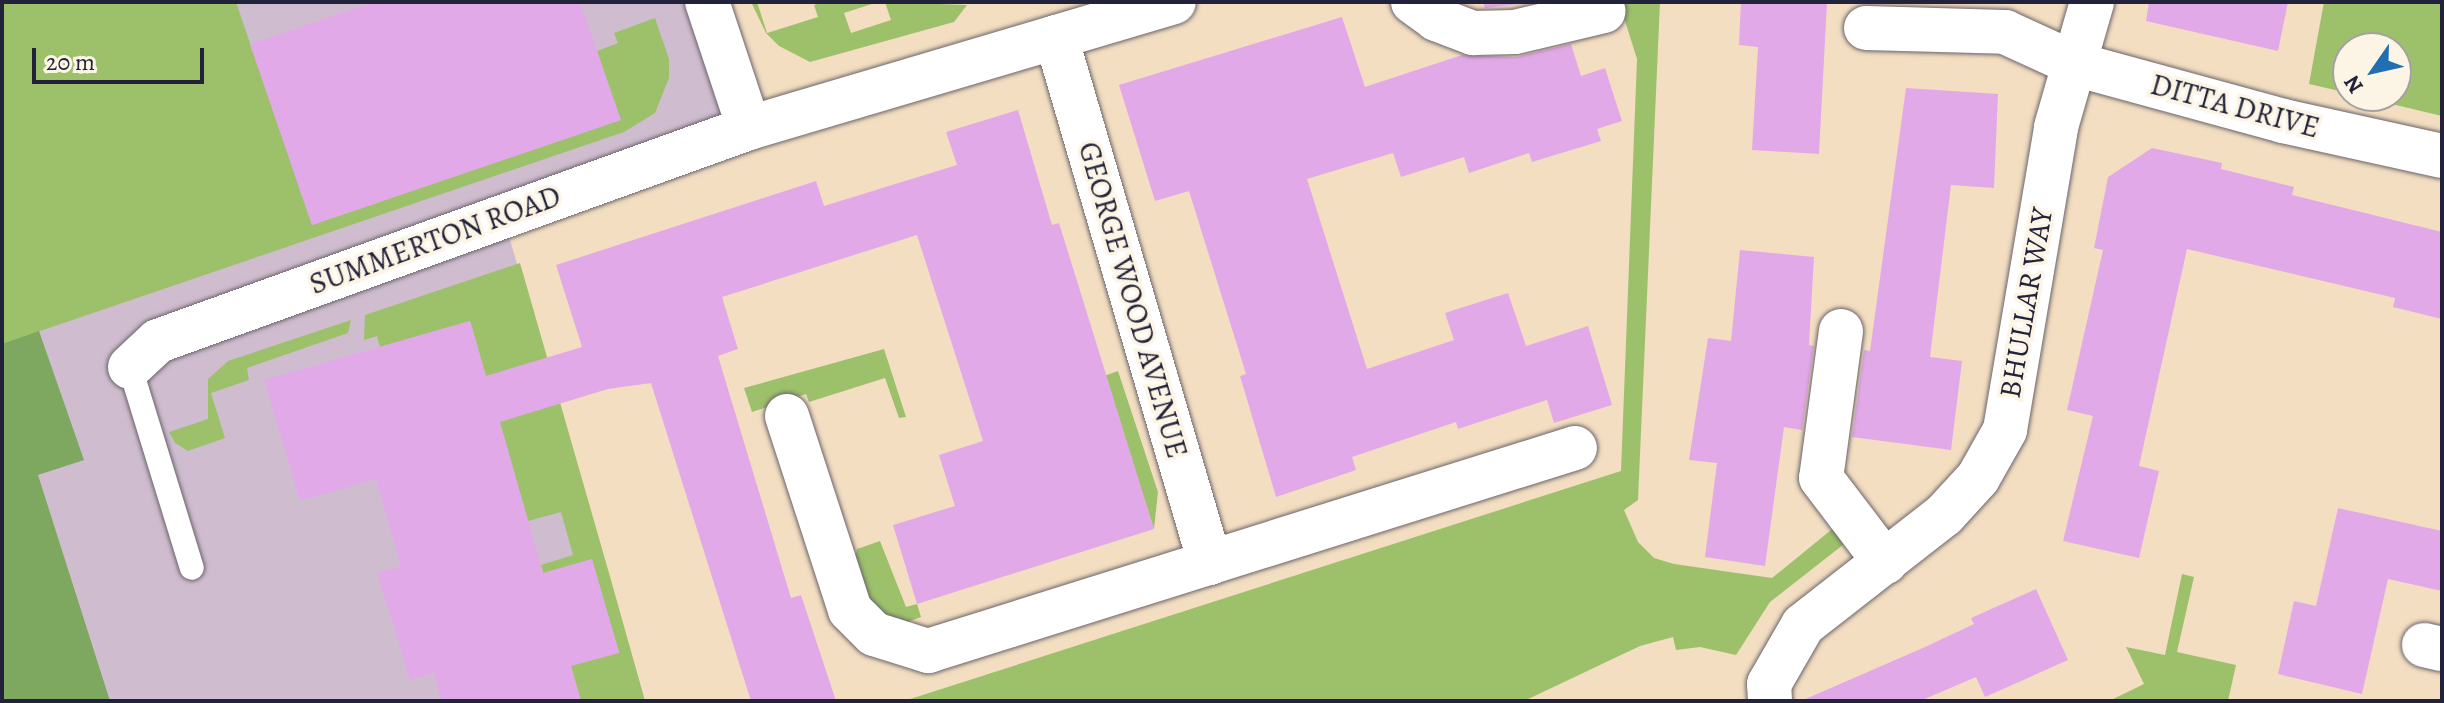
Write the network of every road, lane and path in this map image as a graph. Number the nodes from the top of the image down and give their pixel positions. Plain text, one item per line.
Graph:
1 (707, 2) edge
2 (1174, 2) edge
3 (2092, 2) edge
4 (1424, 10) edge
5 (1604, 11) dead end
6 (1940, 16) edge
7 (1866, 28) dead end
8 (1056, 37) junction
9 (2075, 64) junction
10 (749, 128) junction
11 (2442, 156) edge
12 (1841, 331) dead end
13 (130, 367) joint
14 (787, 416) dead end
15 (1575, 448) dead end
16 (1885, 562) junction
17 (1210, 563) junction
18 (192, 568) dead end
19 (1770, 701) edge

1 - 10 street
2 - 8 street, SUMMERTON ROAD
3 - 9 street, BHULLAR WAY
4 - 5 street
6 - 7 street, DITTA DRIVE
6 - 9 street, DITTA DRIVE
8 - 10 street, SUMMERTON ROAD
8 - 17 street, GEORGE WOOD AVENUE
9 - 11 street, DITTA DRIVE
9 - 16 street, BHULLAR WAY
10 - 13 street, SUMMERTON ROAD
12 - 16 street
13 - 18 lane
14 - 17 street
15 - 17 street
16 - 19 street, BHULLAR WAY

